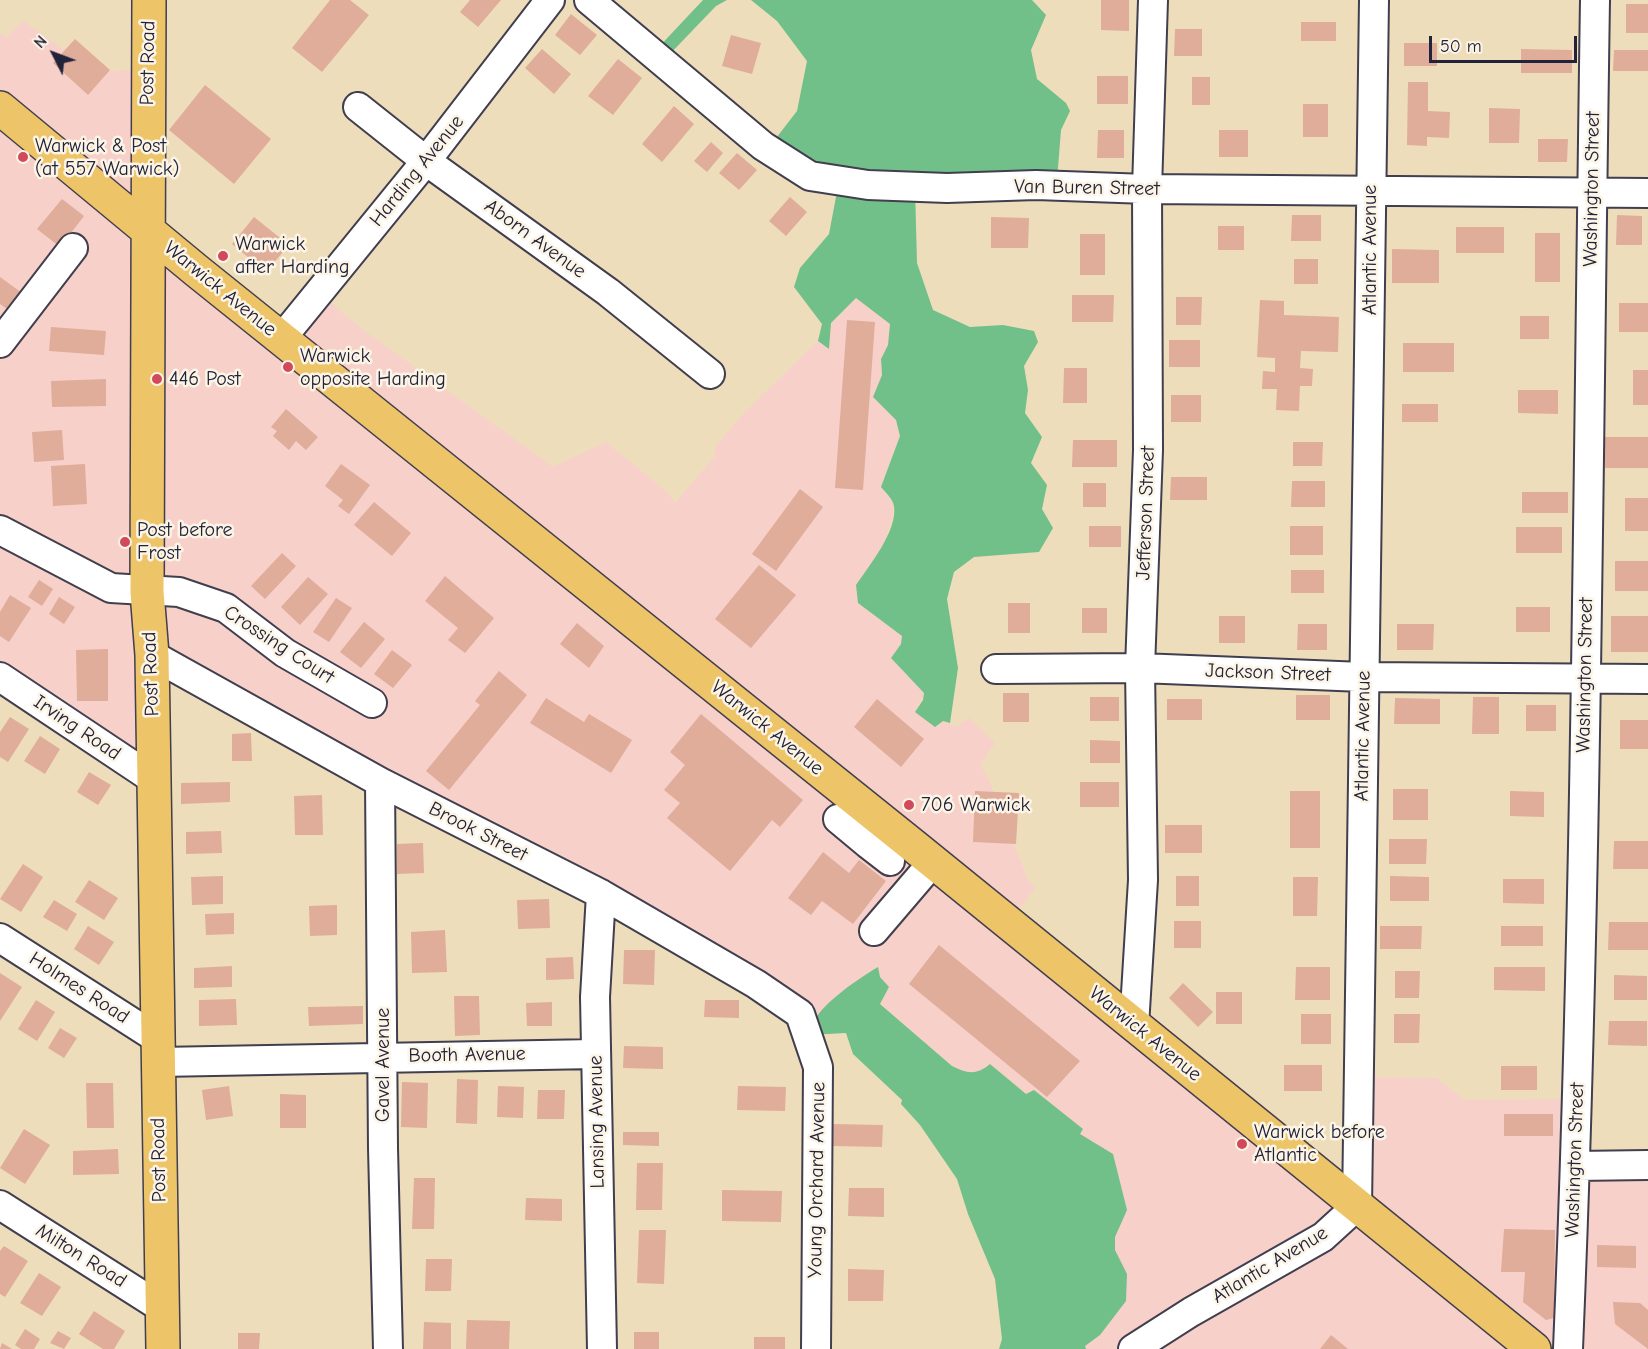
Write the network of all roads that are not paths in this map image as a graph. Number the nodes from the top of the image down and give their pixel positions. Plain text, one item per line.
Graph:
1 (149, 0) edge
2 (550, 0) edge
3 (590, 0) edge
4 (1154, 0) edge
5 (1374, 0) edge
6 (1595, 0) edge
7 (0, 108) edge
8 (358, 108) dead end
9 (426, 161) junction
10 (1147, 189) junction
11 (1371, 190) junction
12 (1592, 191) junction
13 (1648, 193) edge
14 (147, 230) junction
15 (73, 248) dead end
16 (281, 339) junction
17 (0, 343) edge
18 (710, 374) dead end
19 (0, 530) edge
20 (147, 592) junction
21 (152, 655) junction
22 (1140, 668) junction
23 (996, 669) dead end
24 (0, 677) edge
25 (1363, 677) junction
26 (1586, 677) junction
27 (1648, 679) edge
28 (372, 703) dead end
29 (153, 779) junction
30 (380, 782) junction
31 (838, 819) dead end
32 (881, 842) junction
33 (933, 862) junction
34 (601, 894) junction
35 (874, 931) dead end
36 (0, 938) edge
37 (800, 1014) joint
38 (1134, 1026) junction
39 (158, 1051) junction
40 (595, 1054) junction
41 (383, 1057) junction
42 (1648, 1165) edge
43 (1576, 1166) junction
44 (0, 1205) edge
45 (1357, 1206) junction
46 (162, 1308) junction
47 (163, 1349) edge
48 (388, 1349) edge
49 (602, 1349) edge
50 (816, 1349) edge
51 (1133, 1349) edge
52 (1534, 1349) edge
53 (1568, 1349) edge

1 - 14 main road, Post Road
2 - 9 street, Harding Avenue
3 - 10 street, Van Buren Street
4 - 10 street, Jefferson Street
5 - 11 street, Atlantic Avenue
6 - 12 street, Washington Street
7 - 14 main road, Warwick Avenue
8 - 9 street, Aborn Avenue
9 - 16 street, Harding Avenue
9 - 18 street, Aborn Avenue
10 - 11 street, Van Buren Street
10 - 22 street, Jefferson Street
11 - 12 street, Van Buren Street
11 - 25 street, Atlantic Avenue
12 - 13 street, Van Buren Street
12 - 26 street, Washington Street
14 - 16 main road, Warwick Avenue
14 - 20 main road, Post Road
15 - 17 street
16 - 32 main road, Warwick Avenue
19 - 20 street, Crossing Court
20 - 21 main road, Post Road
20 - 28 street, Crossing Court
21 - 29 main road, Post Road
21 - 30 street, Brook Street
22 - 23 street, Jackson Street
22 - 25 street, Jackson Street
22 - 38 street, Jefferson Street
24 - 29 street, Irving Road
25 - 26 street, Jackson Street
25 - 45 street, Atlantic Avenue
26 - 27 street, Jackson Street
26 - 43 street, Washington Street
29 - 39 main road, Post Road
30 - 34 street, Brook Street
30 - 41 street, Gavel Avenue
31 - 32 street
32 - 33 main road, Warwick Avenue
33 - 35 street
33 - 38 main road, Warwick Avenue
34 - 37 street, Brook Street
34 - 40 street, Lansing Avenue
36 - 39 street, Holmes Road
37 - 50 street, Young Orchard Avenue
38 - 45 main road, Warwick Avenue
39 - 41 street, Booth Avenue
39 - 46 main road, Post Road
40 - 41 street, Booth Avenue
40 - 49 street, Lansing Avenue
41 - 48 street, Gavel Avenue
42 - 43 street
43 - 53 street, Washington Street
44 - 46 street, Milton Road
45 - 51 street, Atlantic Avenue
45 - 52 main road, Warwick Avenue
46 - 47 main road, Post Road

